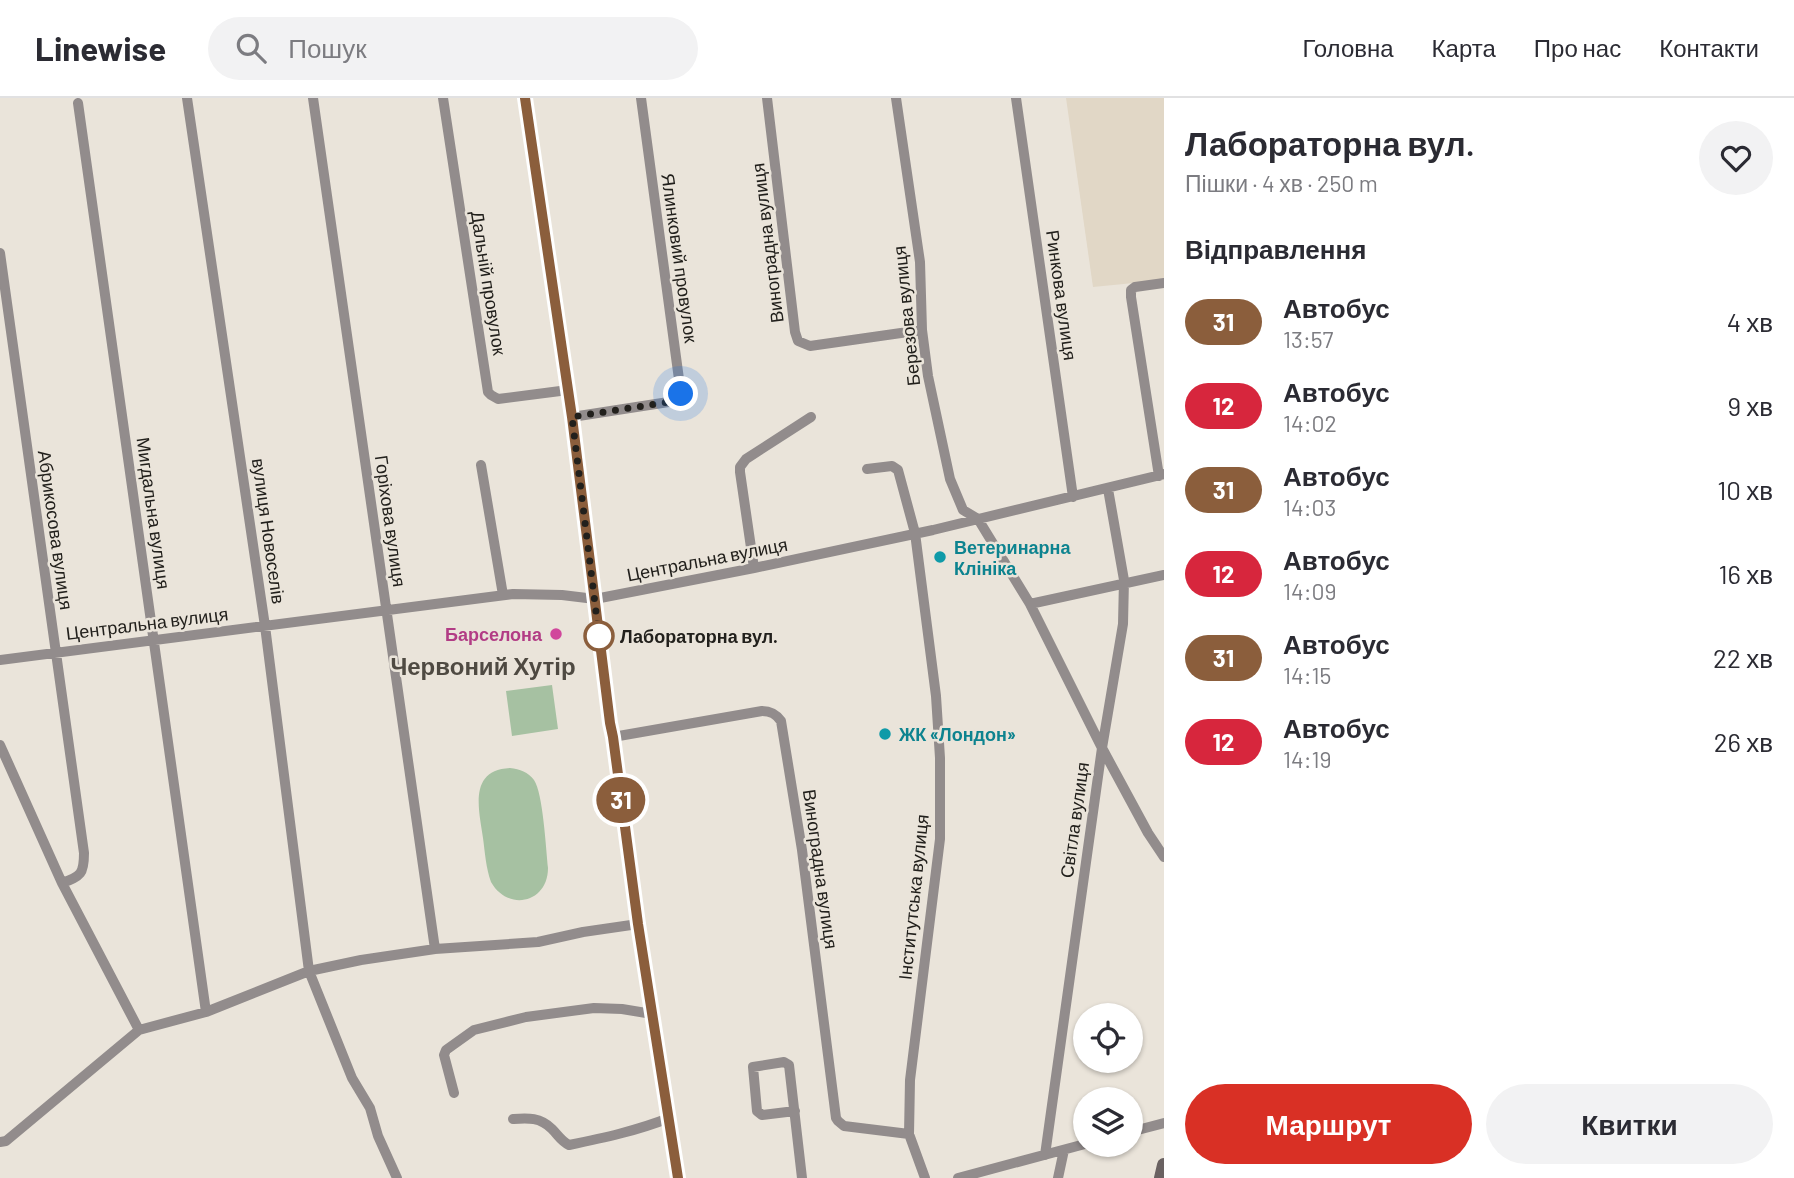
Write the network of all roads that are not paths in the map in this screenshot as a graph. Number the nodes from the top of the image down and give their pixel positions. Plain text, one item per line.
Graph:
1 (187, 98) edge
2 (313, 98) edge
3 (443, 98) edge
4 (525, 98) edge
5 (641, 98) edge
6 (767, 98) edge
7 (896, 98) edge
8 (1016, 98) edge
9 (78, 103) dead end
10 (0, 253) edge
11 (1164, 283) edge
12 (922, 330) junction
13 (568, 390) junction
14 (572, 417) junction
15 (811, 417) dead end
16 (481, 465) dead end
17 (867, 469) dead end
18 (1161, 475) edge
19 (1108, 489) junction
20 (1073, 497) junction
21 (978, 519) junction
22 (915, 533) junction
23 (754, 568) junction
24 (1164, 575) edge
25 (1124, 583) junction
26 (503, 595) junction
27 (595, 600) junction
28 (1030, 604) junction
29 (386, 610) junction
30 (265, 626) junction
31 (154, 639) junction
32 (55, 652) junction
33 (0, 660) edge
34 (613, 737) junction
35 (0, 745) edge
36 (1102, 748) junction
37 (1164, 857) edge
38 (62, 883) junction
39 (638, 924) junction
40 (435, 949) junction
41 (309, 971) junction
42 (206, 1012) junction
43 (652, 1014) junction
44 (139, 1030) junction
45 (454, 1093) dead end
46 (794, 1111) junction
47 (669, 1118) junction
48 (513, 1119) dead end
49 (1164, 1123) edge
50 (1143, 1129) edge
51 (909, 1134) junction
52 (0, 1142) edge
53 (1073, 1147) edge
54 (1064, 1150) junction
55 (1045, 1155) junction
56 (1164, 1165) edge
57 (973, 1176) edge
58 (397, 1178) edge
59 (678, 1178) edge
60 (802, 1178) edge
61 (925, 1178) edge
62 (958, 1178) edge
63 (1058, 1178) edge
64 (1161, 1178) edge

1 - 30 street, вулиця Новоселів
2 - 29 street, Горіхова вулиця
3 - 13 street, Дальній провулок
4 - 13 street
5 - 14 street, Ялинковий провулок
6 - 12 street, Виноградна вулиця
7 - 12 street, Березова вулиця
8 - 20 street, Ринкова вулиця
9 - 31 street, Мигдальна вулиця
10 - 32 street, Абрикосова вулиця
11 - 18 street
12 - 21 street, Березова вулиця
13 - 14 street
14 - 27 street
15 - 23 street
16 - 26 street
17 - 22 street, Інститутська вулиця
18 - 19 street, Центральна вулиця
19 - 20 street, Центральна вулиця
19 - 25 street
20 - 21 street, Центральна вулиця
21 - 22 street, Центральна вулиця
21 - 28 street, Світла вулиця
22 - 23 street, Центральна вулиця
22 - 51 street, Інститутська вулиця
23 - 27 street, Центральна вулиця
24 - 25 street
25 - 28 street
25 - 36 street
26 - 27 street, Центральна вулиця
26 - 29 street, Центральна вулиця
27 - 34 street
28 - 36 street, Світла вулиця
29 - 30 street, Центральна вулиця
29 - 40 street, Горіхова вулиця
30 - 31 street, Центральна вулиця
30 - 41 street, вулиця Новоселів
31 - 32 street, Центральна вулиця
31 - 42 street, Мигдальна вулиця
32 - 33 street, Центральна вулиця
32 - 38 street, Абрикосова вулиця
34 - 39 street
34 - 51 street, Виноградна вулиця
35 - 38 street
36 - 37 street
36 - 55 street, Світла вулиця
38 - 44 street
39 - 40 street
39 - 43 street
40 - 41 street
41 - 42 street
41 - 58 street, вулиця Новоселів
42 - 44 street
43 - 45 street
43 - 47 street
44 - 52 street
46 - 46 street
46 - 60 street
47 - 48 street
47 - 59 street
49 - 50 street
51 - 61 street, Інститутська вулиця
53 - 54 street
54 - 55 street
54 - 63 street
55 - 57 street
56 - 64 main road
57 - 62 street

